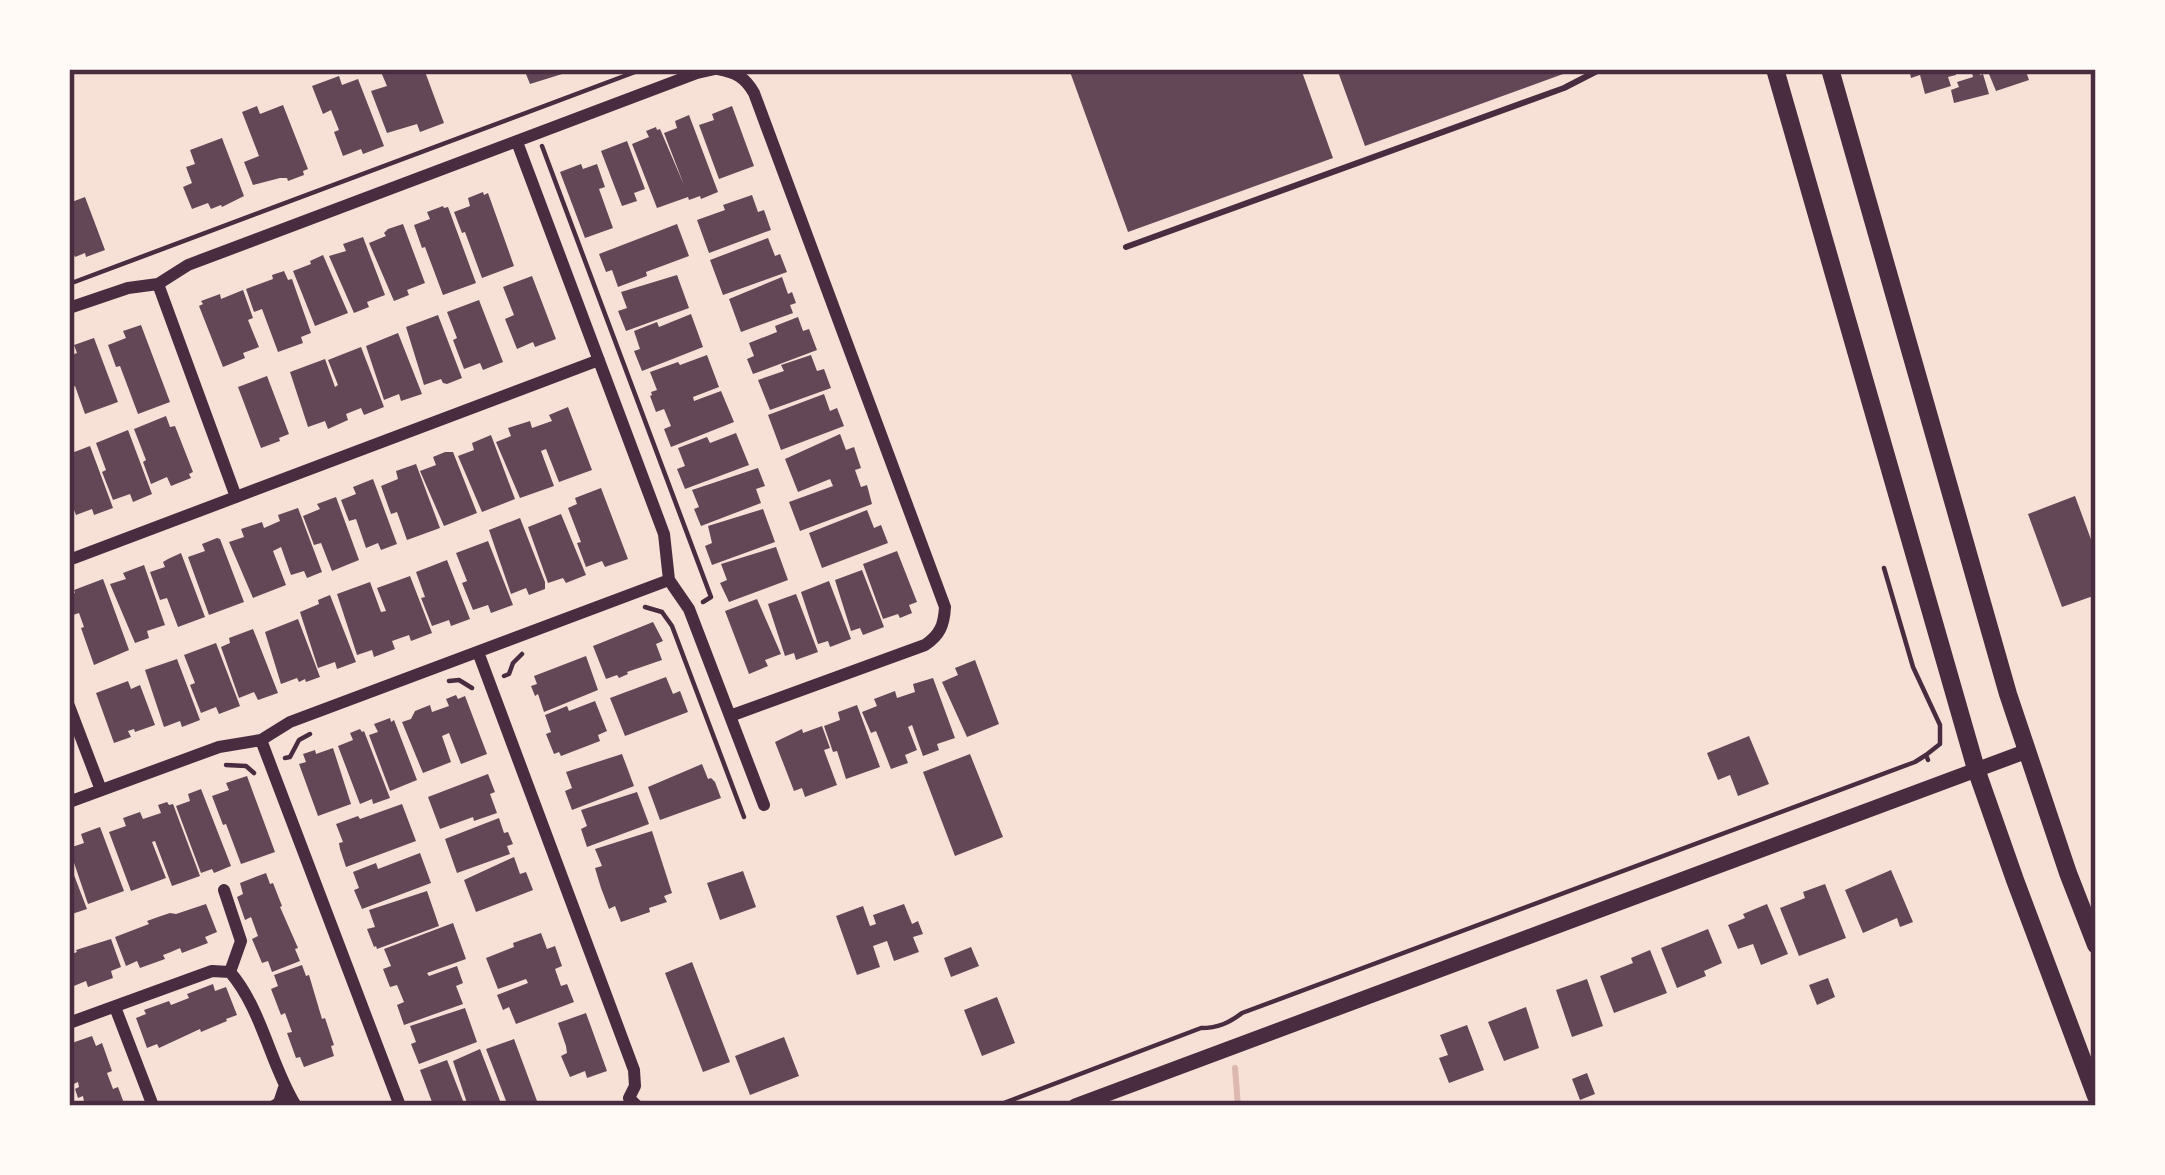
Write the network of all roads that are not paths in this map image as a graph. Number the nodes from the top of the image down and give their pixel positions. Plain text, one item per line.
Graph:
1 (717, 69) edge
2 (1601, 69) edge
3 (1775, 69) edge
4 (1830, 69) edge
5 (518, 142) junction
6 (1126, 248) dead end
7 (158, 284) junction
8 (69, 308) edge
9 (599, 360) junction
10 (236, 497) junction
11 (69, 560) edge
12 (669, 580) junction
13 (478, 652) junction
14 (69, 706) edge
15 (730, 716) junction
16 (261, 740) junction
17 (2027, 751) junction
18 (1976, 769) junction
19 (100, 790) junction
20 (69, 802) edge
21 (764, 805) dead end
22 (224, 890) dead end
23 (2096, 945) edge
24 (230, 972) junction
25 (115, 1007) junction
26 (69, 1024) edge
27 (284, 1088) junction
28 (2096, 1096) edge
29 (629, 1103) edge
30 (153, 1106) edge
31 (274, 1106) edge
32 (296, 1106) edge
33 (400, 1106) edge
34 (1075, 1106) edge

1 - 5 street
1 - 15 street
2 - 6 lane
3 - 18 highway
4 - 17 highway
5 - 7 street
5 - 9 street
7 - 8 street
7 - 10 street
9 - 10 street
9 - 12 street
10 - 11 street
12 - 13 street
12 - 15 street
13 - 16 street
13 - 29 street
14 - 19 street
15 - 21 street
16 - 19 street
16 - 33 street
17 - 18 street
17 - 23 highway
18 - 28 highway
18 - 34 street
19 - 20 street
22 - 24 street
24 - 25 street
24 - 27 street
25 - 26 street
25 - 30 street
27 - 31 street
27 - 32 street

